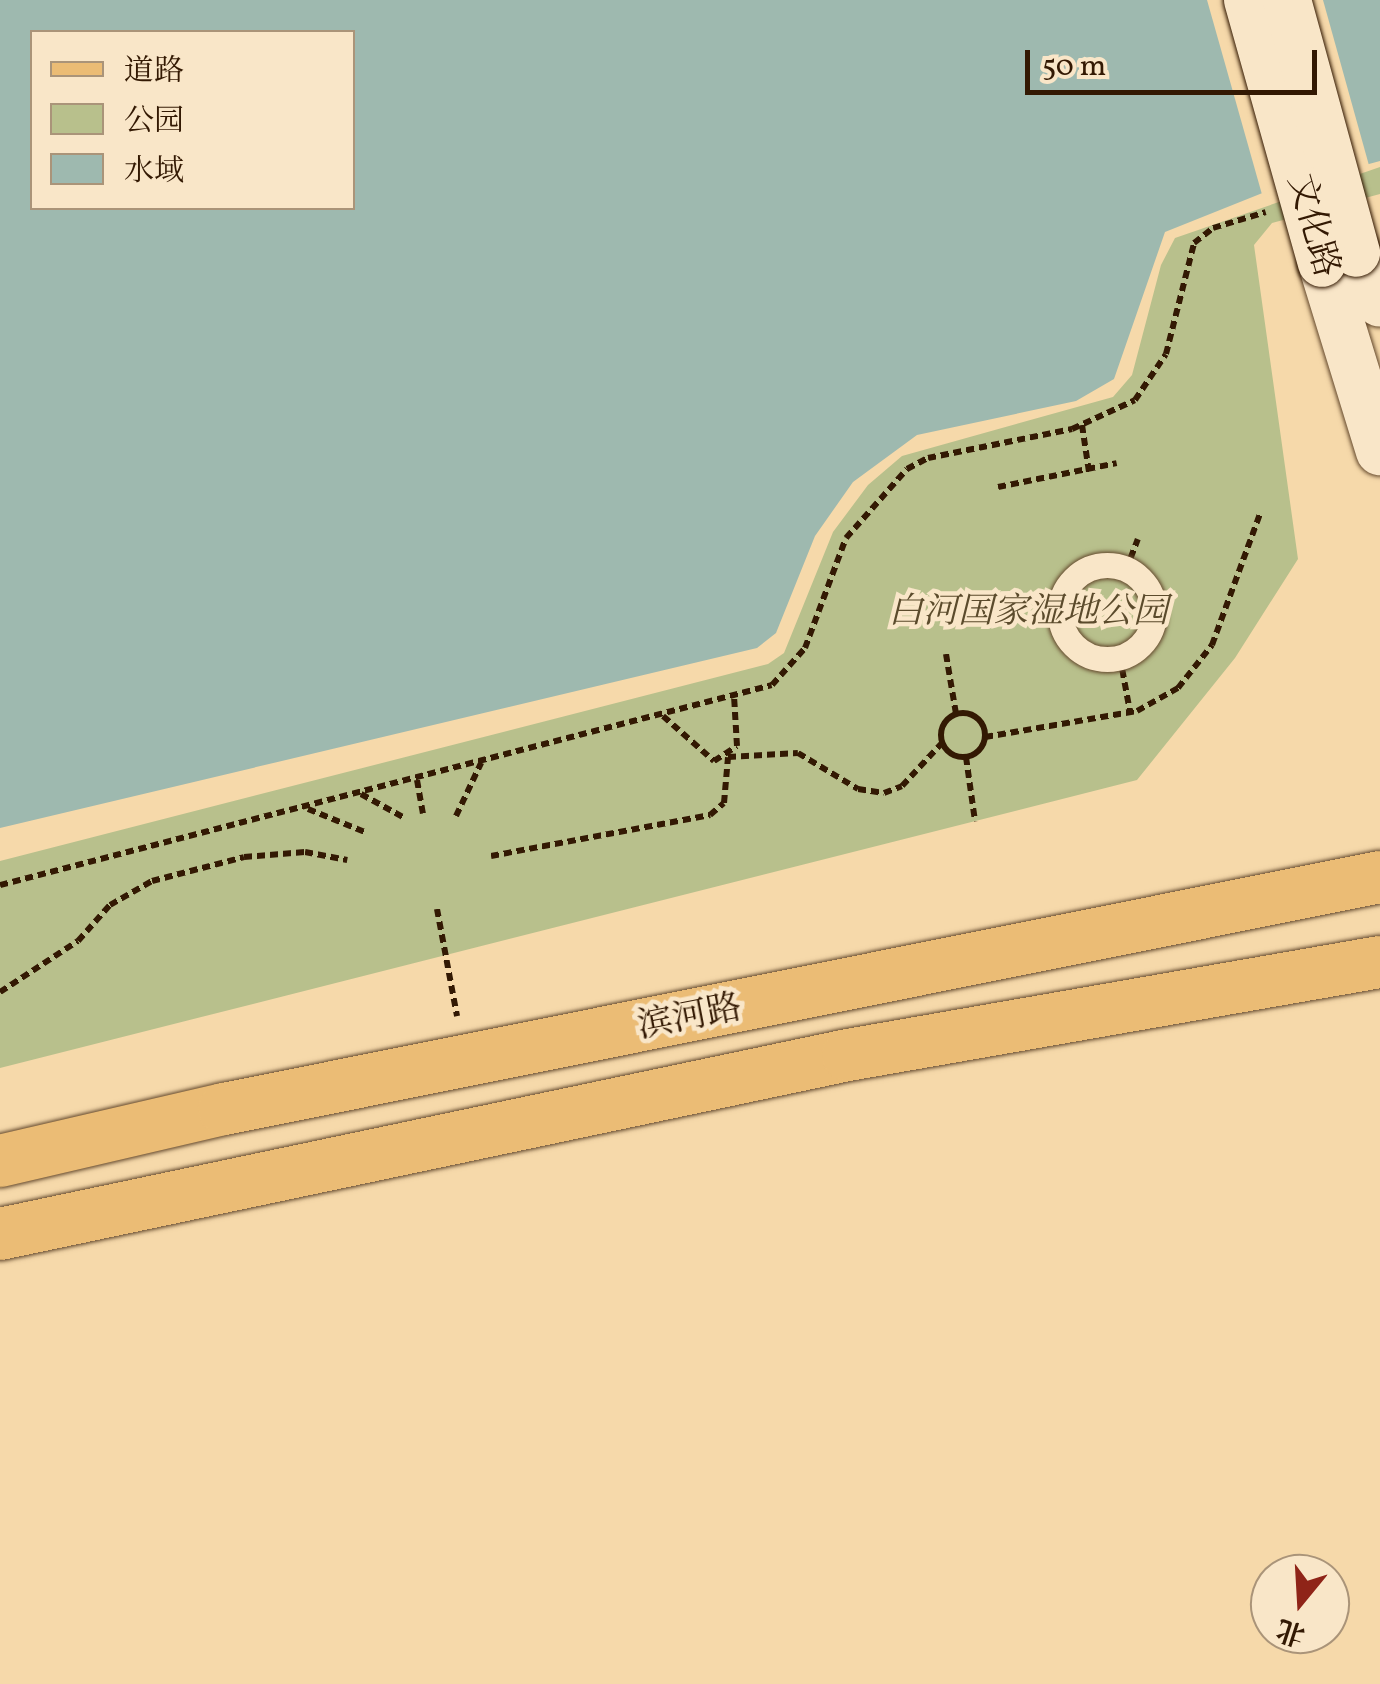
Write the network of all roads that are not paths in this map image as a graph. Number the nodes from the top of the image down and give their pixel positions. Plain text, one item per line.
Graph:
1 (1248, 0) edge
2 (1287, 0) edge
3 (1339, 258) junction
4 (1380, 303) edge
5 (1380, 451) edge
6 (1120, 658) joint
7 (1380, 877) edge
8 (1380, 962) edge
9 (0, 1161) edge
10 (0, 1234) edge

1 - 3 main road, 文化路, bridge
2 - 3 main road, 文化路, bridge
3 - 4 main road, 文化路
3 - 5 main road, 文化路
6 - 6 street
7 - 9 main road, 滨河路
8 - 10 main road, 滨河路

